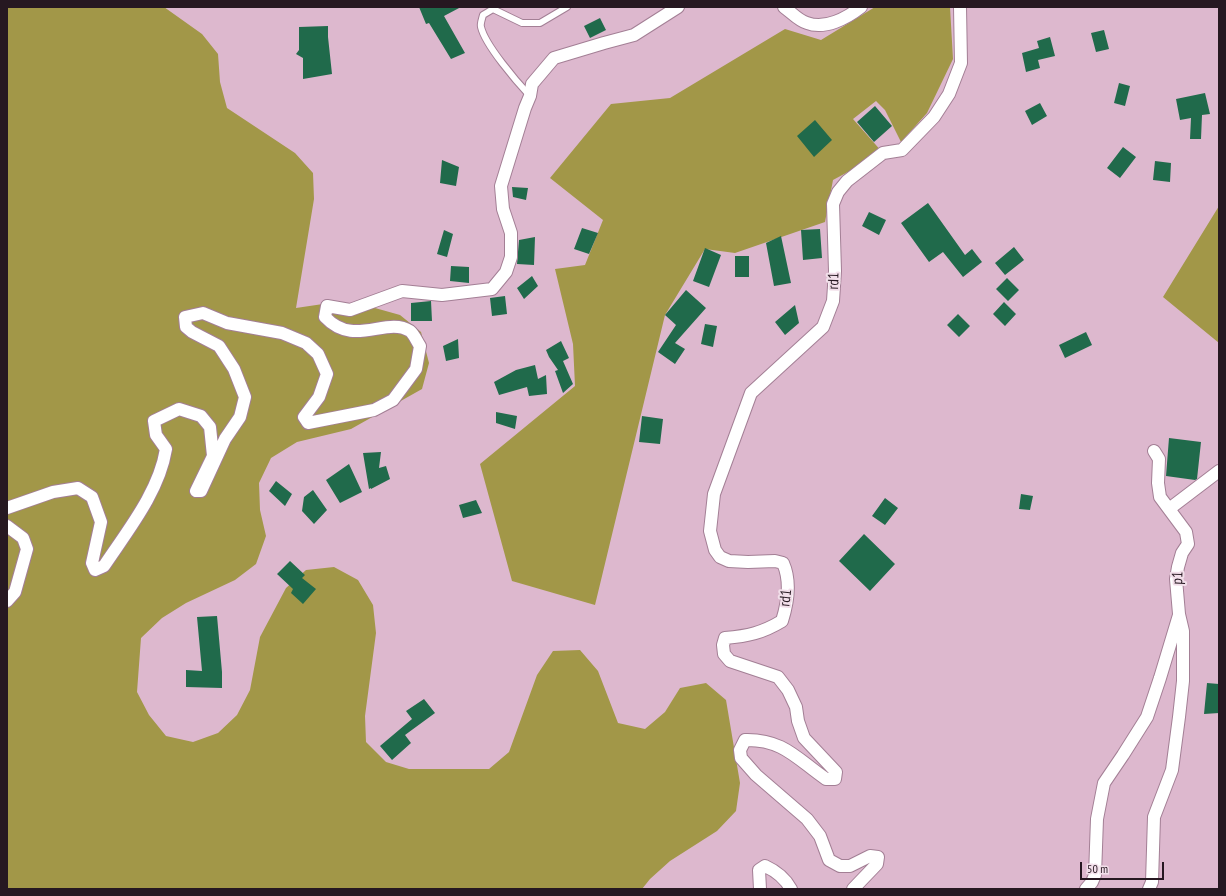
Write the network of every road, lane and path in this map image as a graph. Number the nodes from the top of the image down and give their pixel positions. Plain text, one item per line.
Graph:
1 (567, 7) edge
2 (678, 7) edge
3 (784, 7) edge
4 (861, 7) edge
5 (960, 7) edge
6 (530, 96) junction
7 (1154, 451) dead end
8 (1219, 471) edge
9 (7, 508) edge
10 (1169, 509) junction
11 (7, 526) edge
12 (7, 601) edge
13 (1179, 614) junction
14 (760, 889) edge
15 (791, 889) edge
16 (853, 889) edge
17 (1086, 889) edge
18 (1149, 889) edge

1 - 6 lane
2 - 6 street
3 - 4 street
5 - 16 street, rd1
6 - 9 street
7 - 10 street, p1
8 - 10 street
10 - 13 street, p1
11 - 12 street
13 - 17 street
13 - 18 street, p1
14 - 15 street

